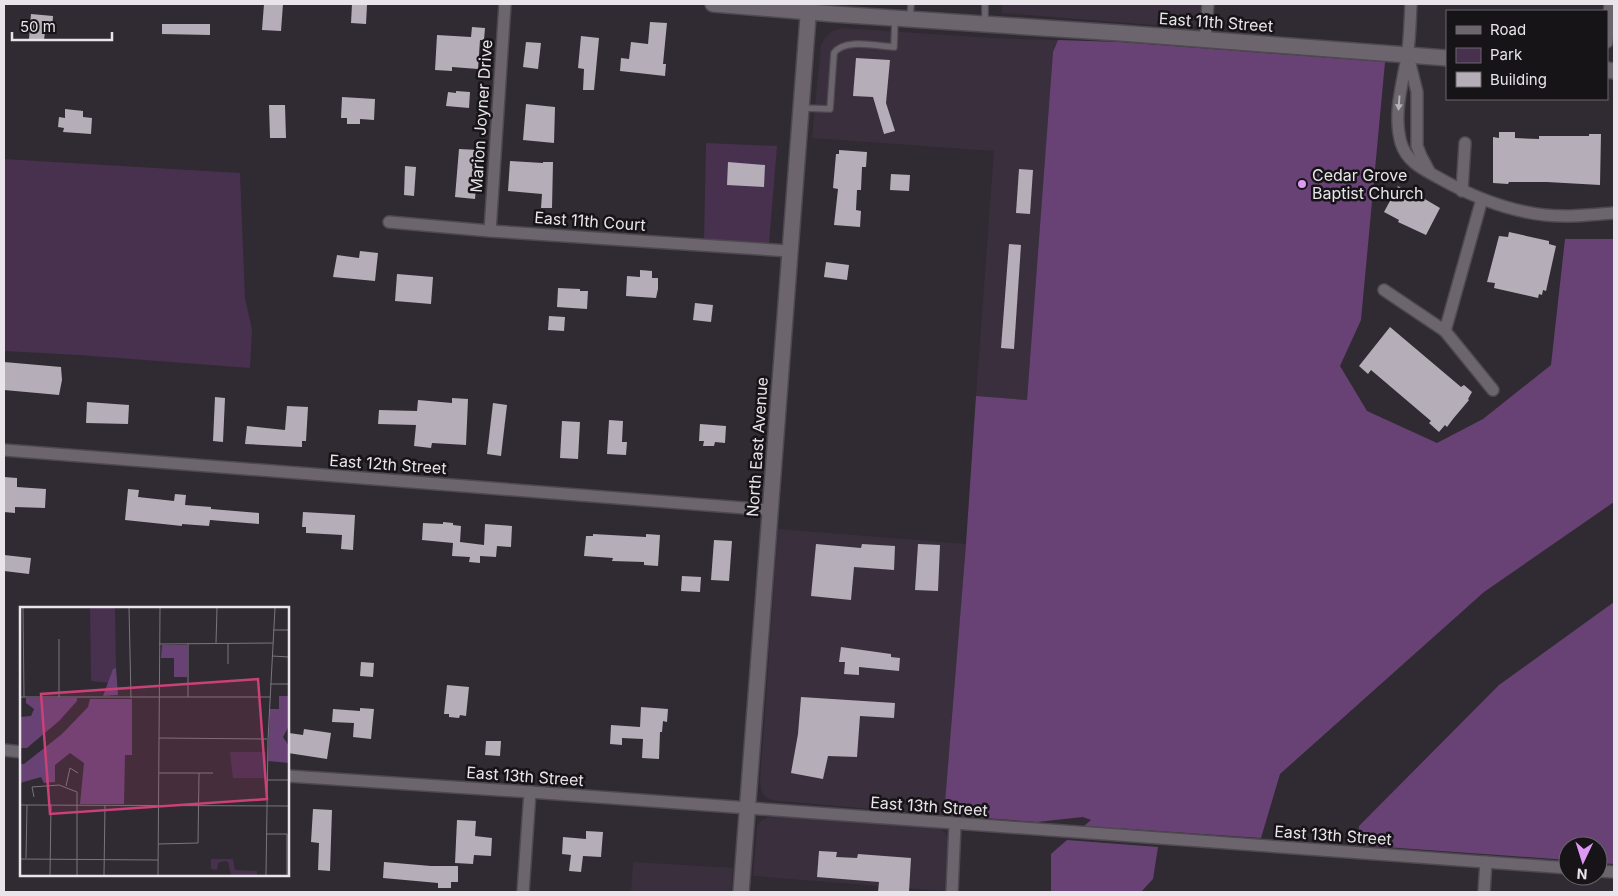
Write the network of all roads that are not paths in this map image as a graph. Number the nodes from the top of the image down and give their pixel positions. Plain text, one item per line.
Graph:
1 (505, 4) edge
2 (713, 4) edge
3 (911, 4) edge
4 (985, 4) edge
5 (1208, 4) edge
6 (1411, 4) edge
7 (1610, 4) edge
8 (809, 8) edge
9 (903, 19) junction
10 (985, 24) junction
11 (1608, 29) edge
12 (1205, 39) junction
13 (1407, 55) junction
14 (1446, 58) edge
15 (801, 108) junction
16 (1465, 143) dead end
17 (1431, 173) junction
18 (1462, 191) junction
19 (1482, 199) junction
20 (1614, 213) edge
21 (389, 222) dead end
22 (490, 231) junction
23 (789, 251) junction
24 (1384, 290) dead end
25 (1445, 331) junction
26 (1493, 390) dead end
27 (4, 450) edge
28 (770, 510) junction
29 (4, 750) edge
30 (20, 752) edge
31 (289, 776) edge
32 (530, 792) junction
33 (748, 808) junction
34 (954, 824) junction
35 (1486, 862) junction
36 (1558, 867) edge
37 (523, 892) edge
38 (741, 892) edge
39 (952, 892) edge
40 (1484, 892) edge

1 - 22 street, Marion Joyner Drive
2 - 8 main road, East 11th Street
3 - 9 lane
4 - 10 lane
5 - 12 street
6 - 13 street
7 - 11 street
8 - 9 main road, East 11th Street
8 - 15 main road, North East Avenue
9 - 10 main road, East 11th Street
9 - 15 lane
10 - 12 main road, East 11th Street
12 - 13 main road, East 11th Street
13 - 14 main road, East 11th Street
13 - 17 street
13 -> 17 street
15 - 23 main road, North East Avenue
16 - 18 street
17 - 18 street
18 - 19 street
19 - 20 street
19 - 25 street
21 - 22 street, East 11th Court
22 - 23 street, East 11th Court
23 - 28 main road, North East Avenue
24 - 25 street
25 - 26 street
27 - 28 street, East 12th Street
28 - 33 main road, North East Avenue
29 - 30 street
31 - 32 street, East 13th Street
32 - 33 street, East 13th Street
32 - 37 street
33 - 34 street, East 13th Street
33 - 38 main road, North East Avenue
34 - 35 street, East 13th Street
34 - 39 street
35 - 36 street, East 13th Street
35 - 40 street

